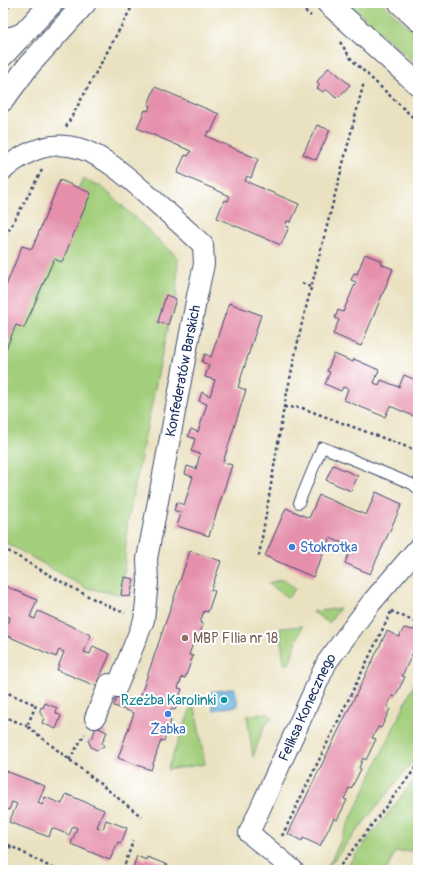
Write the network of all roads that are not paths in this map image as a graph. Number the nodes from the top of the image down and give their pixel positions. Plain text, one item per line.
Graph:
1 (52, 3) edge
2 (84, 3) edge
3 (400, 3) edge
4 (320, 10) edge
5 (416, 14) edge
6 (33, 23) junction
7 (3, 32) edge
8 (3, 55) edge
9 (418, 84) edge
10 (3, 100) edge
11 (3, 170) edge
12 (418, 489) edge
13 (299, 504) dead end
14 (418, 548) edge
15 (95, 718) road end
16 (292, 870) edge

1 - 6 street
2 - 10 street
3 - 5 street
4 - 9 street
6 - 7 lane
6 - 8 street
11 - 15 street, Konfederatów Barskich
12 - 13 lane
14 - 16 street, Feliksa Konecznego

